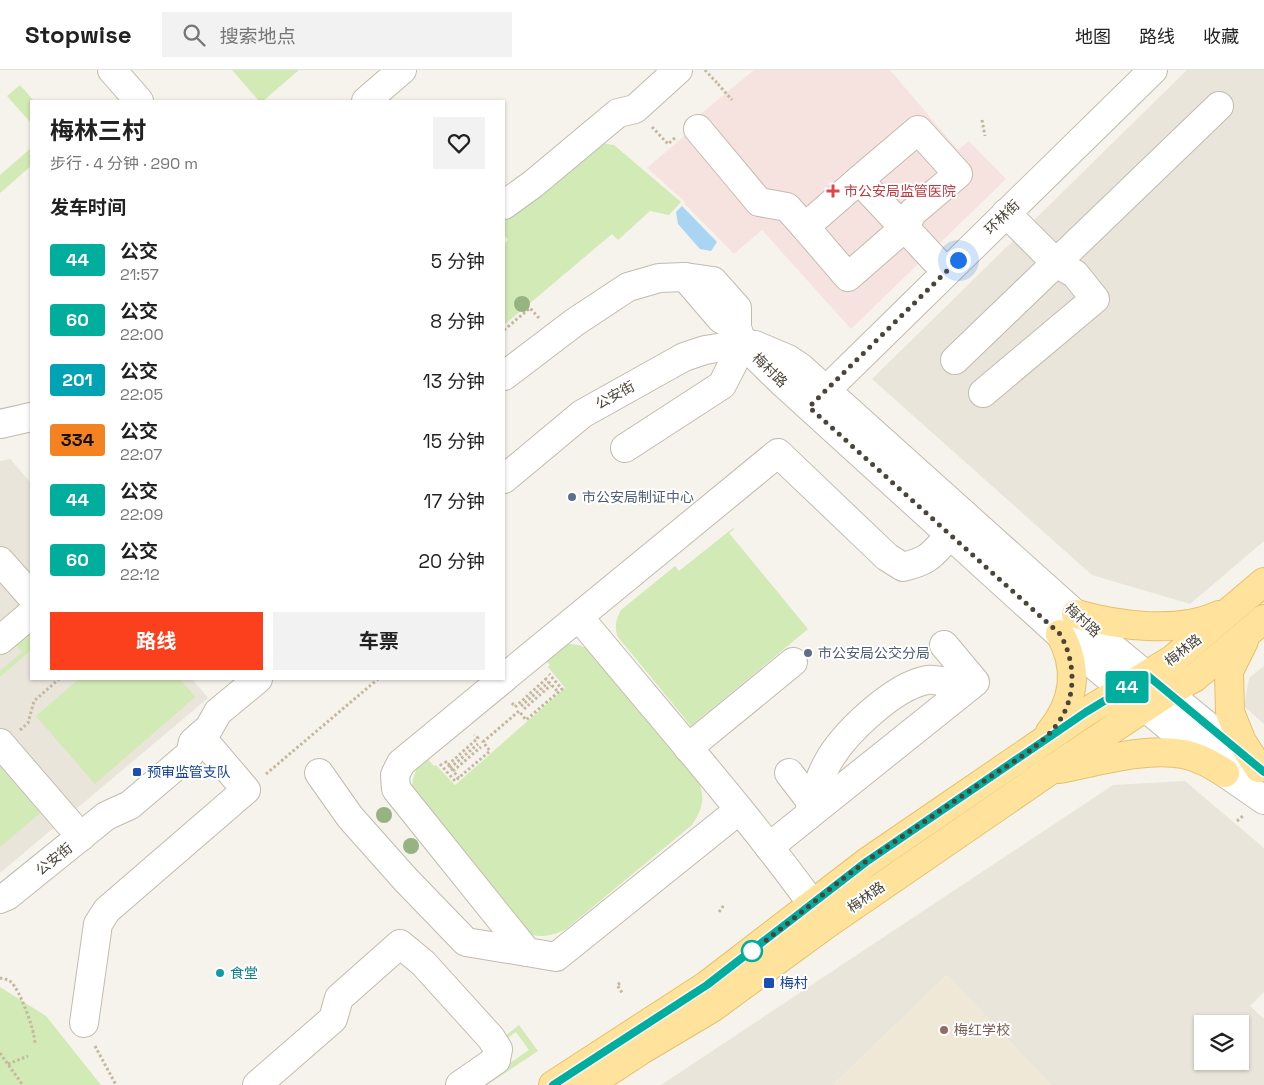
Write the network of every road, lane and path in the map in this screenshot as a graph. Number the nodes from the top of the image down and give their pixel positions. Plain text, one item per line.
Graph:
1 (112, 70) edge
2 (402, 70) edge
3 (678, 70) edge
4 (705, 70) edge
5 (1153, 70) edge
6 (138, 100) edge
7 (370, 100) edge
8 (732, 100) dead end
9 (1218, 106) dead end
10 (982, 120) dead end
11 (651, 126) dead end
12 (689, 131) joint
13 (986, 136) dead end
14 (859, 180) junction
15 (506, 203) edge
16 (1006, 213) junction
17 (805, 227) junction
18 (904, 228) junction
19 (1056, 263) junction
20 (946, 272) junction
21 (527, 310) dead end
22 (505, 329) edge
23 (740, 336) junction
24 (956, 360) dead end
25 (505, 375) edge
26 (983, 393) dead end
27 (818, 399) junction
28 (30, 417) edge
29 (0, 424) edge
30 (625, 448) dead end
31 (505, 478) edge
32 (950, 535) junction
33 (0, 561) edge
34 (1264, 582) edge
35 (30, 595) edge
36 (1232, 610) junction
37 (30, 615) edge
38 (579, 617) junction
39 (1068, 624) junction
40 (1256, 626) edge
41 (0, 640) edge
42 (944, 645) dead end
43 (793, 662) dead end
44 (545, 670) dead end
45 (1147, 675) junction
46 (505, 678) edge
47 (59, 680) edge
48 (257, 680) edge
49 (277, 680) edge
50 (377, 680) edge
51 (503, 680) edge
52 (548, 681) junction
53 (1123, 689) junction
54 (558, 692) junction
55 (1168, 692) junction
56 (957, 696) junction
57 (521, 706) junction
58 (515, 707) dead end
59 (1146, 707) junction
60 (530, 716) junction
61 (201, 735) junction
62 (476, 736) dead end
63 (477, 743) junction
64 (1, 744) edge
65 (1037, 745) junction
66 (297, 747) junction
67 (481, 748) junction
68 (688, 748) junction
69 (486, 754) junction
70 (310, 763) joint
71 (439, 763) dead end
72 (449, 767) junction
73 (1262, 770) edge
74 (1048, 772) junction
75 (789, 773) dead end
76 (1225, 773) junction
77 (266, 774) dead end
78 (459, 778) junction
79 (1264, 800) edge
80 (810, 809) junction
81 (739, 810) junction
82 (81, 837) junction
83 (769, 847) junction
84 (0, 900) edge
85 (718, 906) dead end
86 (719, 912) dead end
87 (819, 913) junction
88 (527, 952) junction
89 (0, 978) edge
90 (620, 983) dead end
91 (623, 994) dead end
92 (88, 1032) joint
93 (35, 1044) dead end
94 (0, 1053) edge
95 (28, 1056) dead end
96 (8, 1064) junction
97 (22, 1084) dead end
98 (116, 1085) edge
99 (257, 1085) edge
100 (460, 1085) edge
101 (553, 1085) edge
102 (588, 1085) edge

1 - 6 street
2 - 7 street
3 - 15 street
4 - 8 path, bridge
5 - 16 street, 环林街
9 - 19 street
10 - 13 path
11 - 12 path
12 - 17 street
14 - 17 street
14 - 18 street
14 - 18 street
16 - 19 street
16 - 20 street, 环林街
17 - 18 street
18 - 20 street
19 - 24 street
19 - 26 street
20 - 27 street, 环林街
21 - 22 path
23 - 25 street
23 - 27 street, 梅村路
23 - 30 street
23 - 31 street, 公安街
27 - 32 street, 梅村路
27 - 39 street, 梅村路
28 - 29 street
32 - 38 street
32 - 39 street, 梅村路
33 - 35 street
34 - 36 main road, 梅林路
36 - 39 main road
36 - 45 main road, 梅林路
37 - 41 street
38 - 46 street
38 - 68 street
39 - 45 street, 梅村路
39 - 53 street, 梅村路
39 - 65 main road
40 - 55 main road, 梅林路
40 - 73 main road
42 - 56 street
43 - 68 street
44 - 54 path
45 - 53 main road, 梅林路
45 - 55 street, 梅村路
47 - 64 path
48 - 61 street, 公安街
49 - 61 street
50 - 66 path
51 - 88 street
52 - 54 path
52 - 57 path
52 - 57 path
53 - 59 street, 梅村路
53 - 65 main road, 梅林路
54 - 60 path
55 - 59 main road, 梅林路
55 - 73 street, 梅村路
56 - 80 street
56 - 80 street
57 - 58 path
57 - 60 path
59 - 74 main road, 梅林路
59 - 76 street, 梅村路
60 - 69 path
61 - 82 street, 公安街
61 - 92 street
62 - 63 path
63 - 67 path
63 - 72 path
64 - 82 street
65 - 87 main road, 梅林路
66 - 70 path
66 - 77 path
67 - 69 path
67 - 72 path
68 - 81 street
69 - 78 path
70 - 88 street
71 - 78 path
72 - 78 path
74 - 76 main road
74 - 87 main road, 梅林路
75 - 80 street
76 - 79 street, 梅村路
80 - 83 street
81 - 83 street
81 - 88 street
82 - 84 street, 公安街
83 - 87 street
85 - 86 path
87 - 101 main road, 梅林路
87 - 102 main road, 梅林路
89 - 93 path
90 - 91 path
92 - 98 path
94 - 96 path
95 - 96 path
96 - 97 path
99 - 100 street

